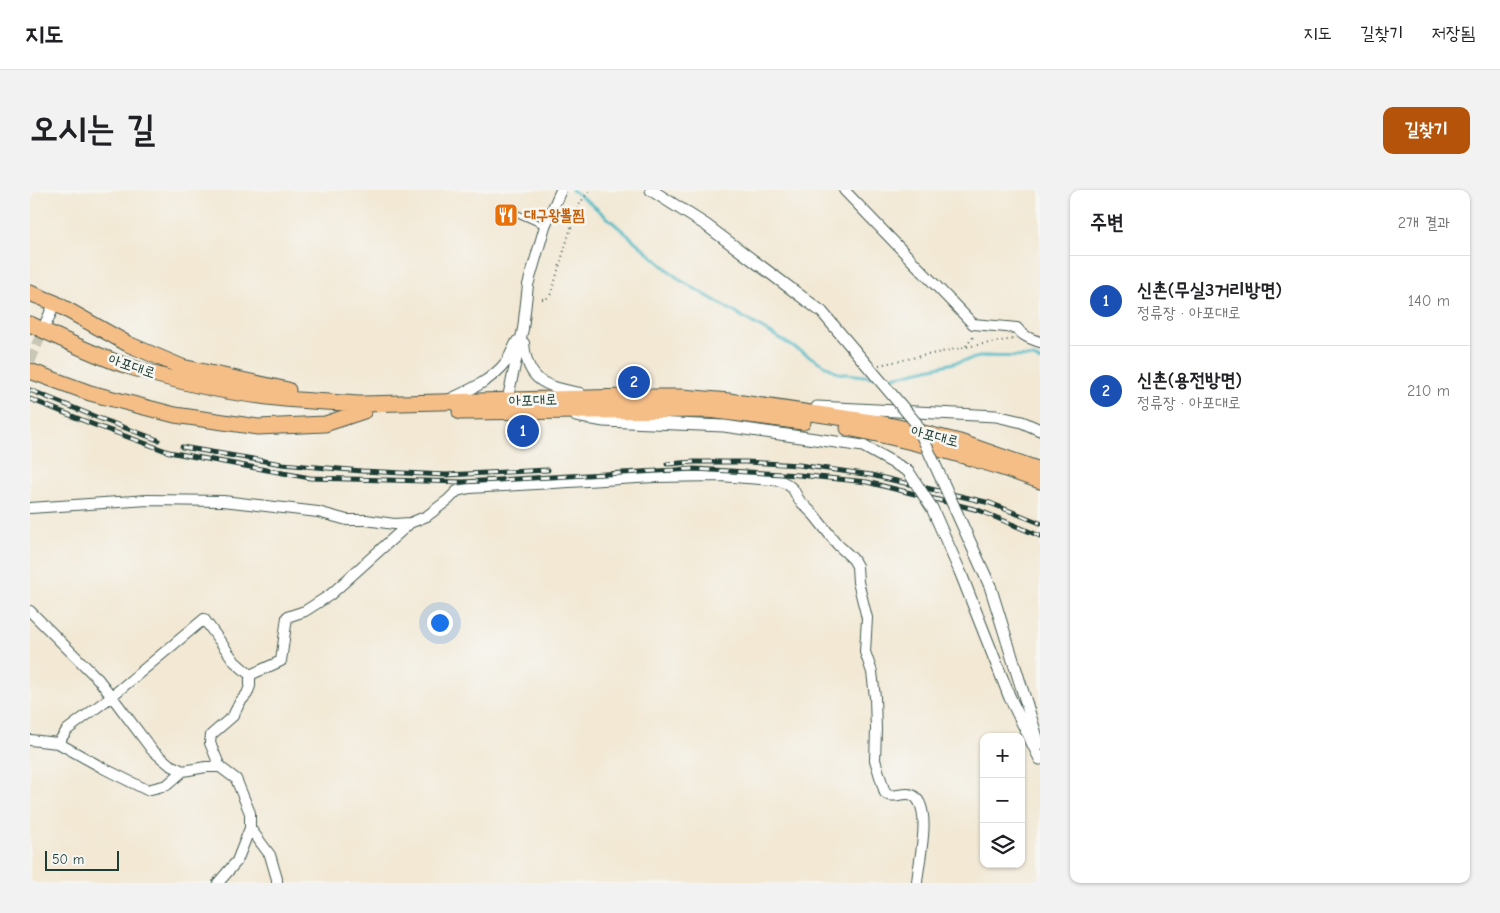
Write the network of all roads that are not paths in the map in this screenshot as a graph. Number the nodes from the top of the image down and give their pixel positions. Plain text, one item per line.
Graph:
1 (560, 190) edge
2 (651, 190) edge
3 (844, 190) edge
4 (518, 214) dead end
5 (545, 226) junction
6 (30, 293) edge
7 (54, 303) junction
8 (46, 323) tunnel mouth
9 (30, 324) edge
10 (523, 329) junction
11 (30, 335) edge
12 (1040, 342) edge
13 (30, 371) edge
14 (601, 398) junction
15 (729, 401) junction
16 (439, 403) junction
17 (506, 407) junction
18 (364, 408) junction
19 (542, 412) junction
20 (1040, 430) edge
21 (1040, 470) edge
22 (1040, 481) edge
23 (30, 508) edge
24 (410, 523) junction
25 (30, 611) edge
26 (250, 675) junction
27 (112, 696) junction
28 (30, 740) edge
29 (58, 743) junction
30 (1040, 748) edge
31 (1040, 759) edge
32 (220, 767) junction
33 (183, 771) junction
34 (250, 828) junction
35 (218, 883) edge
36 (277, 883) edge
37 (917, 883) edge

1 - 5 street
2 - 30 street, bridge
3 - 12 street
4 - 5 lane
5 - 10 street
6 - 7 main road
7 - 8 street
7 - 18 main road
9 - 18 main road, 아포대로
10 - 14 street
10 - 16 street
10 - 17 street
11 - 18 main road, 아포대로
13 - 18 main road
14 - 15 main road, 아포대로
14 - 17 main road, 아포대로
15 - 20 street
15 - 21 main road, 아포대로
16 - 17 main road, 아포대로
16 - 18 main road, 아포대로
17 - 18 main road, 아포대로
17 - 19 main road, 아포대로
19 - 22 main road, 아포대로
19 - 31 street, bridge
23 - 24 street
24 - 26 street
24 - 37 street
25 - 27 street
26 - 27 street
26 - 32 street
27 - 29 street
27 - 33 street
28 - 29 street
29 - 33 street
32 - 33 street
32 - 34 street
34 - 35 street
34 - 36 street

